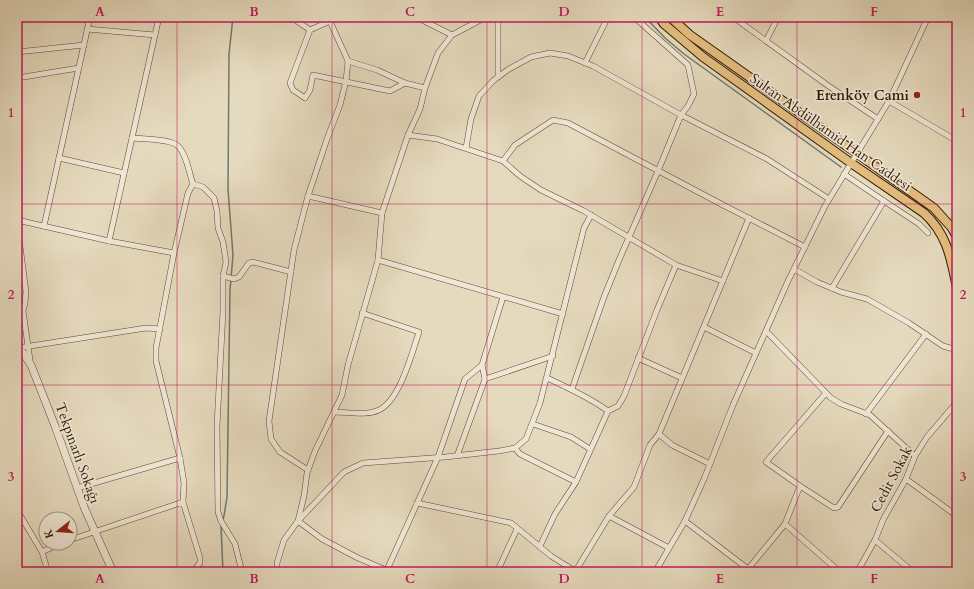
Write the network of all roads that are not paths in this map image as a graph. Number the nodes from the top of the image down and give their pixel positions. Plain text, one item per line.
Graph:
1 (90, 17) edge
2 (159, 17) edge
3 (291, 17) edge
4 (416, 17) edge
5 (486, 17) edge
6 (498, 17) edge
7 (608, 17) edge
8 (634, 17) edge
9 (659, 17) edge
10 (670, 17) edge
11 (733, 17) edge
12 (778, 17) edge
13 (928, 17) edge
14 (329, 19) edge
15 (426, 19) edge
16 (87, 29) junction
17 (310, 30) junction
18 (155, 35) junction
19 (452, 35) junction
20 (766, 41) junction
21 (84, 45) junction
22 (17, 52) edge
23 (348, 61) junction
24 (585, 63) junction
25 (79, 68) junction
26 (498, 77) junction
27 (17, 78) edge
28 (346, 81) junction
29 (405, 83) junction
30 (425, 88) junction
31 (889, 102) junction
32 (681, 115) junction
33 (878, 119) junction
34 (408, 135) junction
35 (132, 138) junction
36 (957, 141) edge
37 (466, 148) junction
38 (857, 153) junction
39 (59, 158) junction
40 (503, 161) junction
41 (851, 163) junction
42 (658, 171) junction
43 (124, 173) junction
44 (844, 174) junction
45 (193, 184) junction
46 (308, 196) junction
47 (829, 199) junction
48 (884, 201) junction
49 (382, 213) junction
50 (591, 215) junction
51 (749, 218) junction
52 (17, 220) edge
53 (17, 223) edge
54 (44, 226) junction
55 (928, 233) dead end
56 (628, 237) junction
57 (957, 237) edge
58 (109, 241) junction
59 (805, 247) junction
60 (174, 253) junction
61 (378, 260) junction
62 (676, 265) junction
63 (794, 269) junction
64 (291, 272) junction
65 (223, 276) junction
66 (723, 281) junction
67 (832, 288) junction
68 (957, 288) edge
69 (504, 297) junction
70 (20, 312) edge
71 (362, 313) junction
72 (563, 314) junction
73 (704, 327) junction
74 (160, 329) junction
75 (766, 332) junction
76 (926, 334) junction
77 (21, 346) edge
78 (957, 350) edge
79 (756, 353) junction
80 (553, 356) junction
81 (638, 358) junction
82 (482, 365) junction
83 (547, 378) junction
84 (682, 378) junction
85 (485, 379) junction
86 (572, 389) junction
87 (826, 393) junction
88 (957, 402) edge
89 (608, 411) junction
90 (334, 412) junction
91 (866, 414) junction
92 (533, 424) junction
93 (888, 431) junction
94 (658, 434) junction
95 (515, 448) junction
96 (590, 449) junction
97 (457, 456) junction
98 (915, 456) junction
99 (180, 458) junction
100 (438, 458) junction
101 (710, 464) junction
102 (308, 470) junction
103 (906, 479) junction
104 (576, 482) junction
105 (800, 486) junction
106 (77, 488) junction
107 (183, 502) junction
108 (417, 503) junction
109 (17, 510) edge
110 (609, 516) junction
111 (957, 516) edge
112 (298, 521) junction
113 (685, 522) junction
114 (785, 524) junction
115 (517, 529) junction
116 (94, 530) junction
117 (78, 537) edge
118 (875, 540) junction
119 (540, 546) junction
120 (669, 548) junction
121 (42, 552) joint
122 (388, 571) edge
123 (750, 571) edge
124 (48, 572) edge
125 (113, 572) edge
126 (187, 572) edge
127 (242, 572) edge
128 (277, 572) edge
129 (497, 572) edge
130 (575, 572) edge
131 (655, 572) edge
132 (840, 572) edge
133 (855, 572) edge
134 (913, 572) edge

1 - 16 street
2 - 18 street
3 - 17 street
4 - 15 street
5 - 19 street
6 - 26 street
7 - 24 street
8 - 32 street
9 - 41 main road, Sultan Abdülhamid Han Caddesi
10 - 38 main road, Sultan Abdülhamid Han Caddesi
11 - 20 street
12 - 20 street
13 - 31 street
14 - 17 street
14 - 23 street
15 - 19 street
16 - 18 street
16 - 21 street
17 - 28 street
18 - 35 street
19 - 30 street
20 - 33 street
21 - 22 street
21 - 25 street
23 - 28 street
23 - 29 street
24 - 26 street
24 - 32 street
25 - 27 street
25 - 39 street
26 - 37 street
28 - 29 street
28 - 46 street
29 - 30 street
30 - 34 street
31 - 33 street
31 - 36 street
32 - 42 street
32 - 47 street
33 - 38 street
34 - 37 street
34 - 49 street
35 - 43 street
35 - 45 street
37 - 40 street
38 - 41 street
38 - 57 main road, Sultan Abdülhamid Han Caddesi
39 - 43 street
39 - 54 street
40 - 42 street
40 - 50 street
41 - 44 street
41 - 68 main road, Sultan Abdülhamid Han Caddesi
42 - 51 street
42 - 56 street
43 - 58 street
44 - 47 street
44 - 48 street
45 - 60 street
45 - 65 street
46 - 49 street
46 - 64 street
47 - 59 street
48 - 55 street
48 - 67 street
49 - 61 street
50 - 56 street
50 - 72 street
51 - 59 street
51 - 66 street
52 - 54 street
53 - 70 street
54 - 58 street
56 - 62 street
56 - 86 street
58 - 60 street
59 - 63 street
60 - 74 street
61 - 69 street
61 - 71 street
62 - 66 street
62 - 81 street
63 - 67 street
63 - 75 street
64 - 65 street
64 - 102 street
65 - 127 street
66 - 73 street
67 - 76 street
69 - 72 street
69 - 82 street
70 - 77 street
71 - 90 street
71 - 90 street
72 - 80 street
73 - 79 street
73 - 84 street
74 - 77 street
74 - 99 street
75 - 79 street
75 - 87 street
76 - 78 street
76 - 91 street
77 - 106 street, Tekpınarlı Sokağı
79 - 101 street
80 - 83 street
80 - 85 street
81 - 84 street
81 - 89 street
82 - 85 street
82 - 100 street
83 - 86 street
83 - 92 street
84 - 94 street
85 - 97 street
86 - 89 street
87 - 91 street
87 - 105 street
88 - 98 street, Cedit Sokak
89 - 96 street
90 - 102 street
91 - 93 street
92 - 95 street
92 - 96 street
93 - 98 street
93 - 105 street
94 - 101 street
94 - 110 street
95 - 97 street
95 - 104 street
96 - 104 street
97 - 100 street
98 - 103 street, Cedit Sokak
99 - 106 street
99 - 107 street
100 - 108 street
100 - 112 street
101 - 113 street
102 - 112 street
103 - 111 street
103 - 118 street, Cedit Sokak
104 - 119 street
105 - 114 street
106 - 116 street, Tekpınarlı Sokağı
107 - 116 street
107 - 126 street
108 - 115 street
108 - 122 street
109 - 121 street
110 - 120 street
110 - 130 street
112 - 122 street
112 - 128 street
113 - 120 street
113 - 123 street
114 - 123 street
114 - 132 street
115 - 119 street
115 - 129 street
116 - 117 street
116 - 125 street, Tekpınarlı Sokağı
118 - 133 street, Cedit Sokak
118 - 134 street
119 - 130 street
120 - 131 street
121 - 124 street

